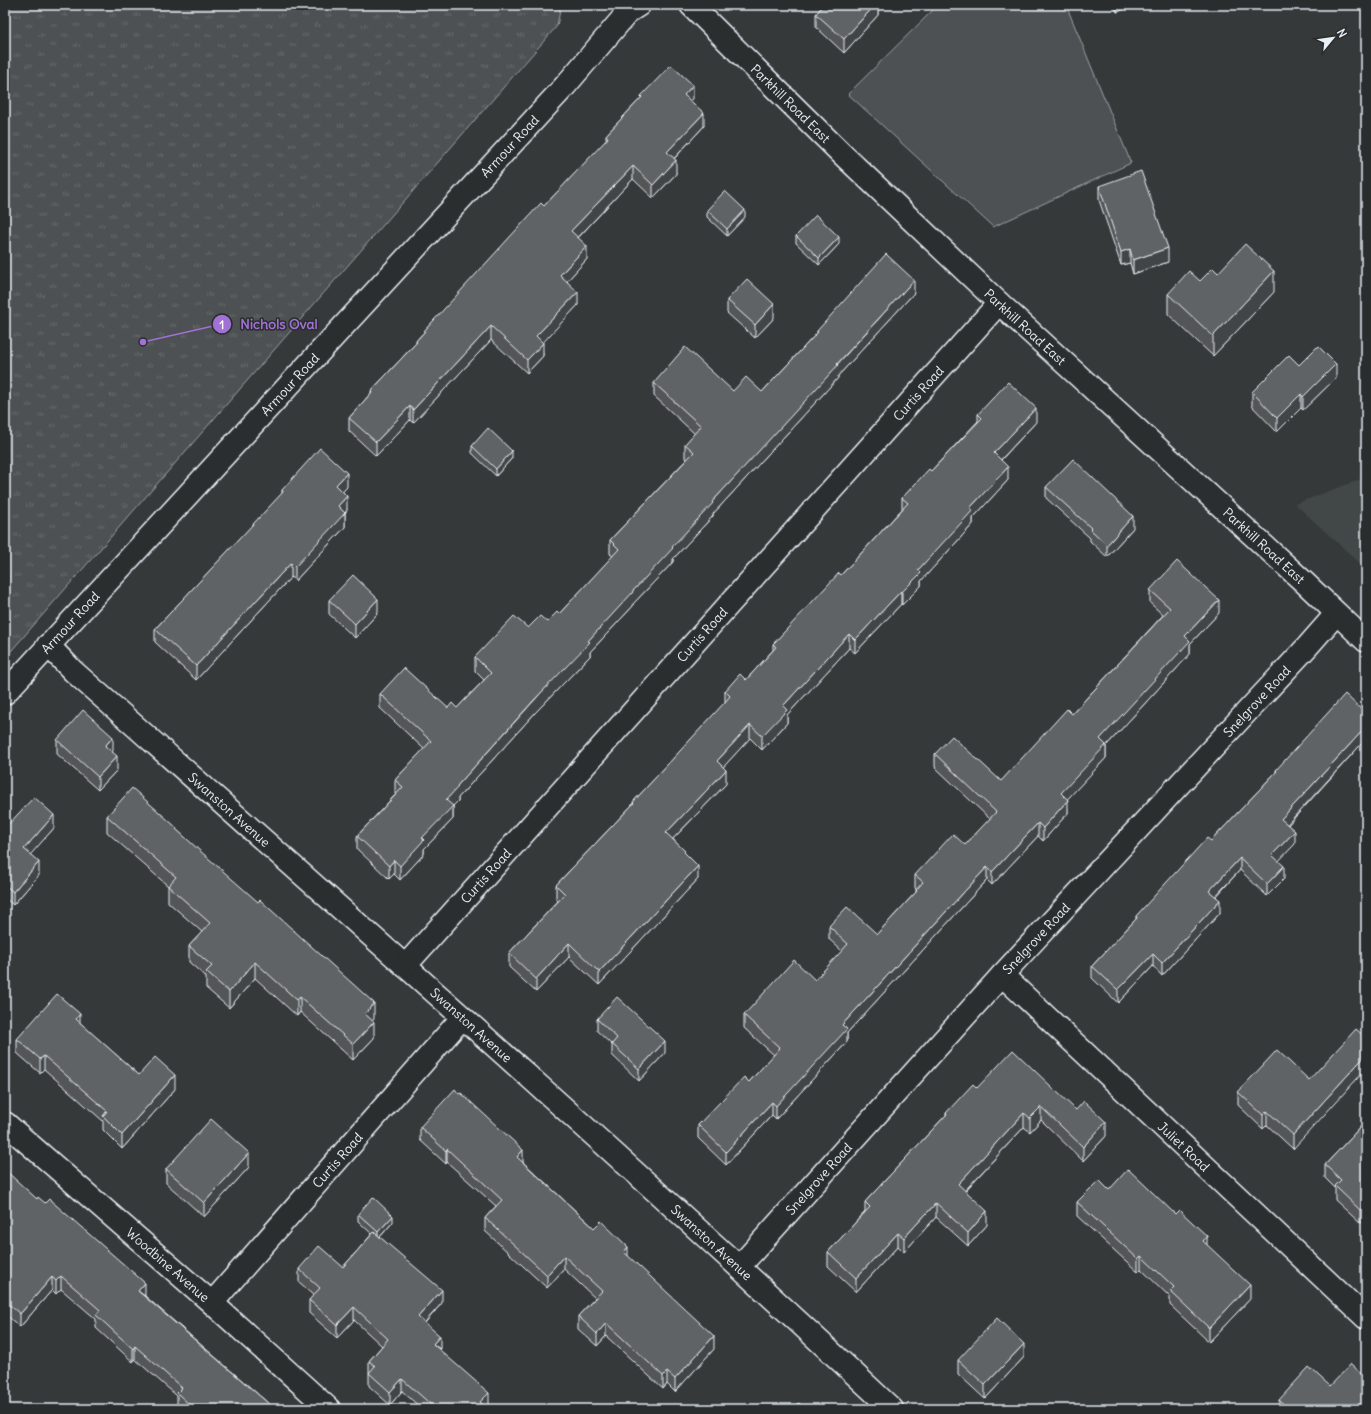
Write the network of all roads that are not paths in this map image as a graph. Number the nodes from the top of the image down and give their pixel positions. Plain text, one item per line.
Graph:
1 (639, 5) edge
2 (691, 5) edge
3 (999, 303) junction
4 (1336, 614) junction
5 (1366, 641) edge
6 (48, 645) junction
7 (5, 693) edge
8 (405, 966) junction
9 (1002, 975) junction
10 (462, 1018) junction
11 (5, 1123) edge
12 (739, 1267) junction
13 (212, 1303) junction
14 (1366, 1318) edge
15 (329, 1409) edge
16 (892, 1409) edge

1 - 6 street, Armour Road
2 - 3 street, Parkhill Road East
3 - 4 street, Parkhill Road East
3 - 8 street, Curtis Road
4 - 5 street, Parkhill Road East
4 - 9 street, Snelgrove Road
6 - 7 street, Armour Road
6 - 8 street, Swanston Avenue
8 - 10 street, Swanston Avenue
9 - 12 street, Snelgrove Road
9 - 14 street, Juliet Road
10 - 12 street, Swanston Avenue
10 - 13 street, Curtis Road
11 - 13 street, Woodbine Avenue
12 - 16 street, Swanston Avenue
13 - 15 street, Woodbine Avenue

